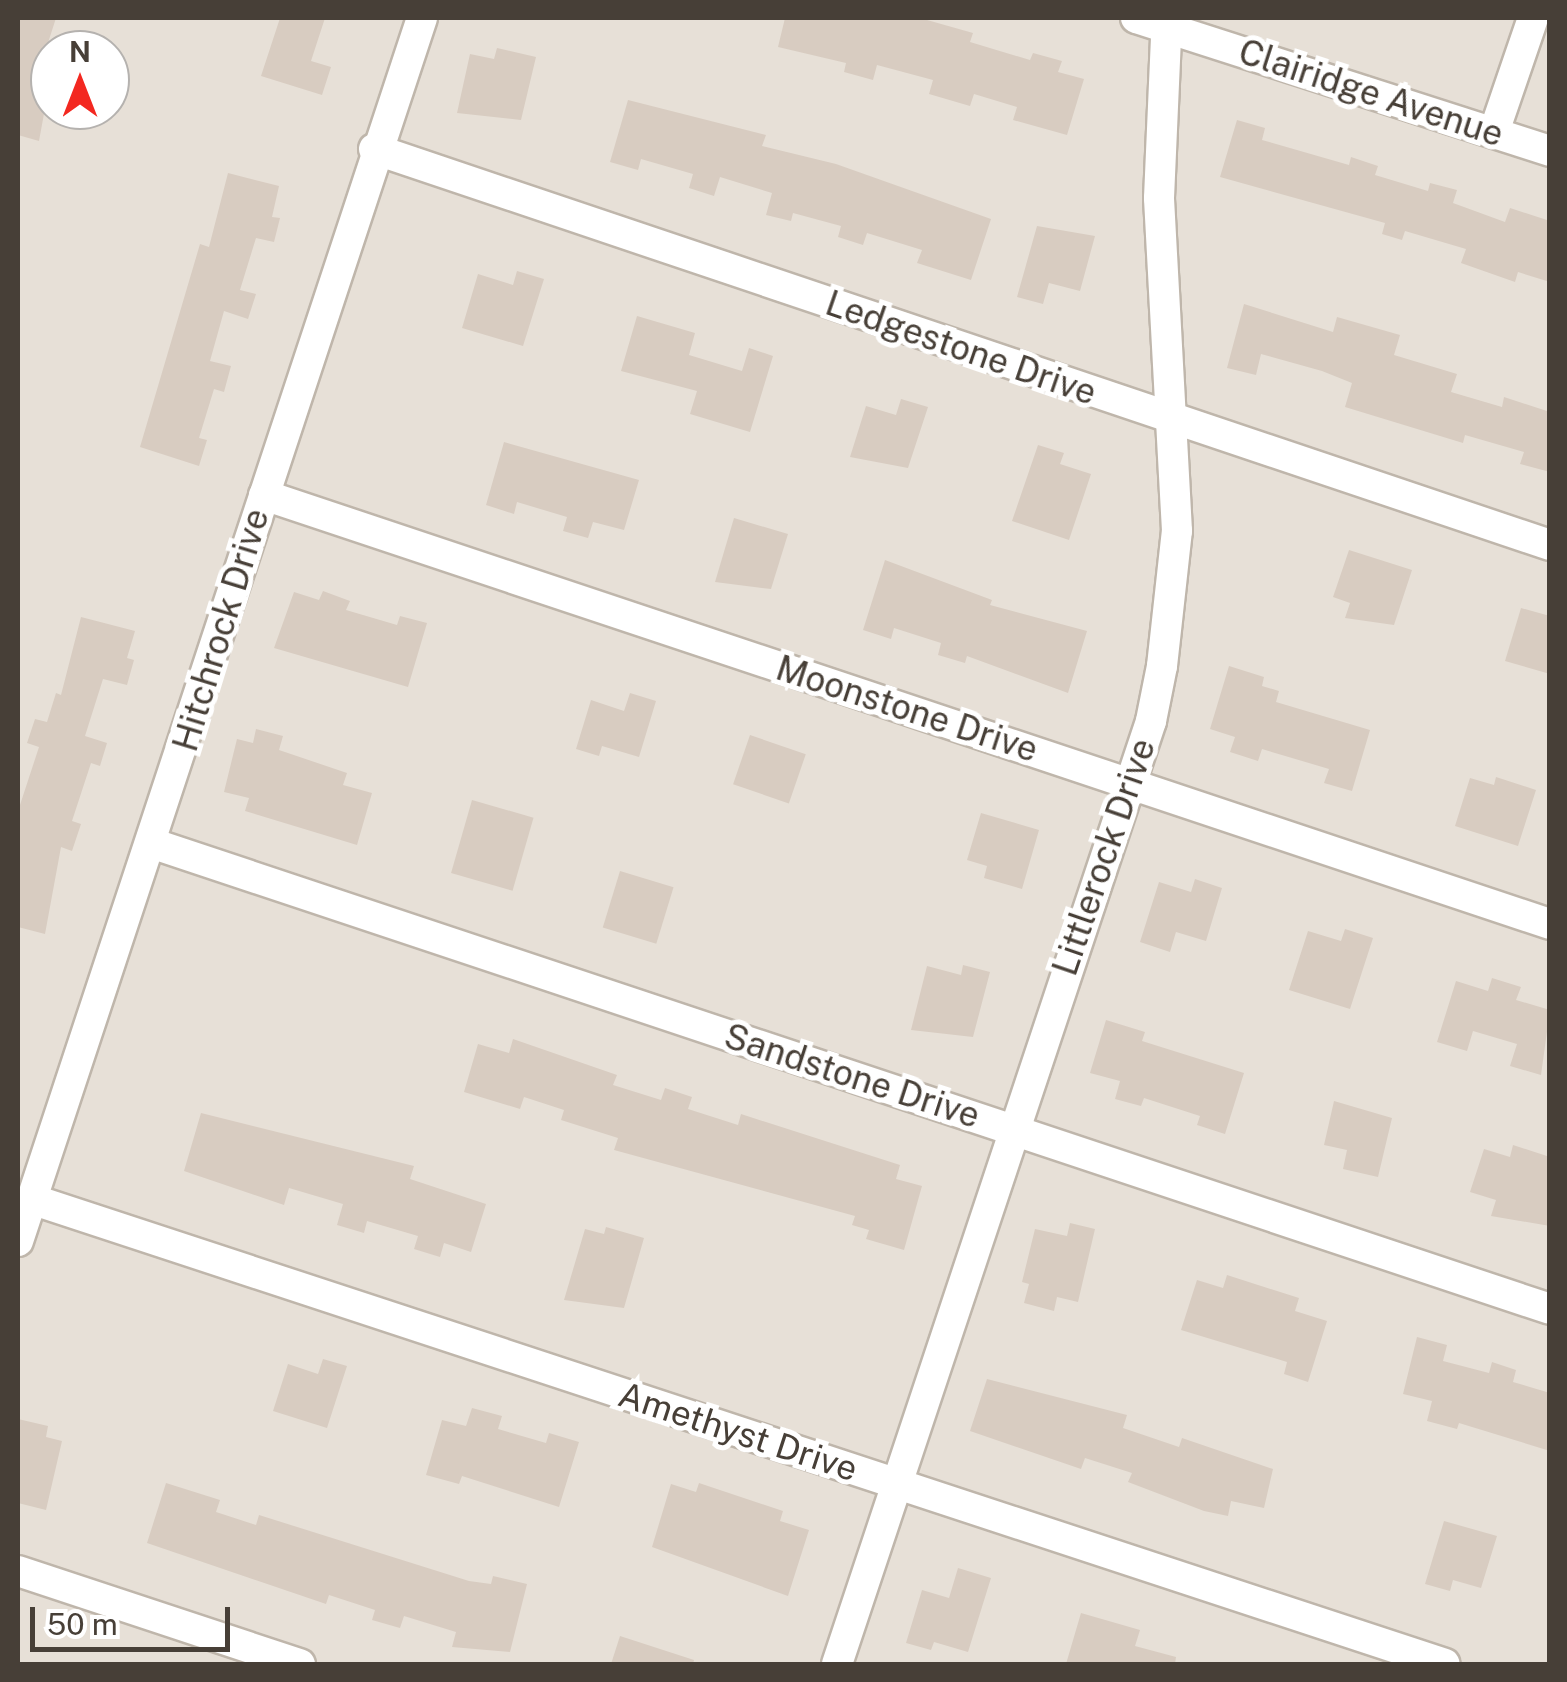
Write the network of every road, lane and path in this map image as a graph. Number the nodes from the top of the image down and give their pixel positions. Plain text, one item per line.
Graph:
1 (422, 18) edge
2 (1136, 18) edge
3 (1533, 18) edge
4 (1166, 22) edge
5 (1494, 132) junction
6 (374, 150) junction
7 (1550, 151) edge
8 (1171, 419) junction
9 (264, 495) junction
10 (1550, 546) edge
11 (1129, 784) junction
12 (154, 844) junction
13 (1550, 924) edge
14 (1011, 1130) junction
15 (31, 1198) junction
16 (18, 1241) edge
17 (1550, 1310) edge
18 (897, 1484) junction
19 (18, 1571) edge
20 (300, 1664) edge
21 (837, 1664) edge
22 (1445, 1664) edge

1 - 6 street, Hitchrock Drive
2 - 4 street, Clairidge Avenue
3 - 5 street
4 - 5 street, Clairidge Avenue
4 - 8 street, Littlerock Drive
5 - 7 street, Clairidge Avenue
6 - 8 street, Ledgestone Drive
6 - 9 street, Hitchrock Drive
8 - 10 street, Ledgestone Drive
8 - 11 street, Littlerock Drive
9 - 11 street, Moonstone Drive
9 - 12 street, Hitchrock Drive
11 - 13 street, Moonstone Drive
11 - 14 street, Littlerock Drive
12 - 14 street, Sandstone Drive
12 - 15 street, Hitchrock Drive
14 - 17 street, Sandstone Drive
14 - 18 street, Littlerock Drive
15 - 16 street, Hitchrock Drive
15 - 18 street, Amethyst Drive
18 - 21 street, Littlerock Drive
18 - 22 street, Amethyst Drive
19 - 20 street

